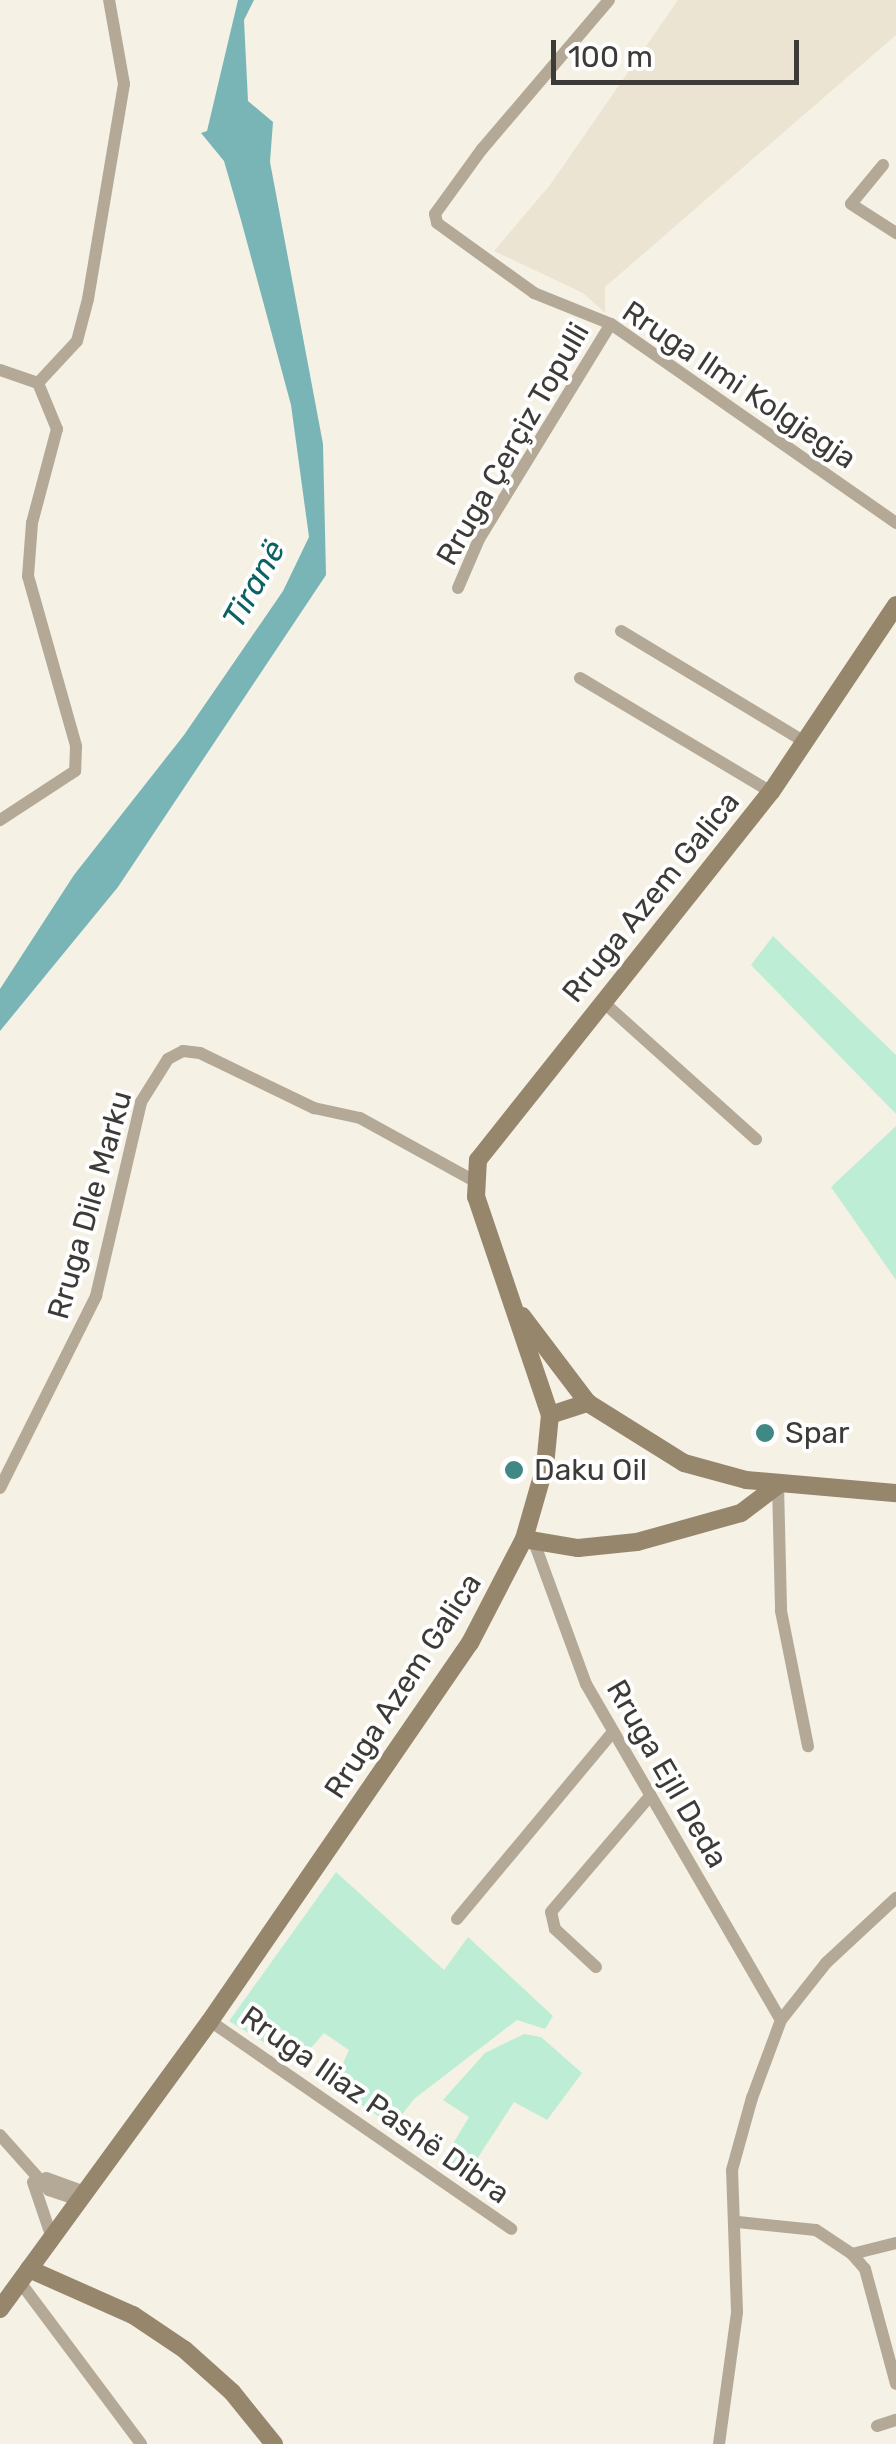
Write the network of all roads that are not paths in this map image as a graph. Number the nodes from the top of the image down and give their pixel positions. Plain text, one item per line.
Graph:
1 (109, 0) edge
2 (609, 0) edge
3 (883, 165) dead end
4 (896, 233) edge
5 (611, 324) junction
6 (0, 370) edge
7 (38, 383) junction
8 (896, 522) edge
9 (458, 588) dead end
10 (893, 616) edge
11 (621, 631) dead end
12 (580, 678) dead end
13 (805, 742) junction
14 (771, 792) junction
15 (0, 820) edge
16 (602, 1001) junction
17 (756, 1139) dead end
18 (473, 1180) junction
19 (519, 1313) junction
20 (588, 1403) junction
21 (550, 1415) junction
22 (778, 1485) junction
23 (0, 1488) edge
24 (896, 1493) edge
25 (529, 1540) junction
26 (613, 1732) junction
27 (808, 1746) dead end
28 (650, 1796) junction
29 (896, 1898) edge
30 (457, 1919) dead end
31 (596, 1967) dead end
32 (781, 2020) junction
33 (210, 2021) junction
34 (0, 2134) edge
35 (11, 2151) junction
36 (82, 2196) junction
37 (738, 2222) junction
38 (511, 2229) dead end
39 (52, 2238) junction
40 (896, 2244) edge
41 (852, 2254) junction
42 (25, 2276) junction
43 (0, 2309) edge
44 (896, 2384) edge
45 (896, 2420) edge
46 (877, 2426) dead end
47 (141, 2444) edge
48 (274, 2444) edge
49 (719, 2444) edge

1 - 7 street
2 - 5 street, Rruga Ilmi Kolgjegja
3 - 4 street
5 - 8 street, Rruga Ilmi Kolgjegja
5 - 9 street, Rruga Çerçiz Topulli
6 - 7 street
7 - 15 street
10 - 13 main road, Rruga Azem Galica
11 - 13 street
12 - 14 street
13 - 14 main road, Rruga Azem Galica
14 - 16 main road, Rruga Azem Galica
16 - 17 street
16 - 18 main road, Rruga Azem Galica
18 - 19 main road, Rruga Azem Galica
18 - 23 street, Rruga Dile Marku
19 - 20 main road
19 - 21 main road, Rruga Azem Galica
20 - 21 main road
20 - 22 main road
21 - 25 main road, Rruga Azem Galica
22 - 24 main road
22 - 25 main road
22 - 27 street
25 - 26 street, Rruga Ejll Deda
25 - 33 main road, Rruga Azem Galica
26 - 28 street, Rruga Ejll Deda
26 - 30 street
28 - 31 street
28 - 32 street, Rruga Ejll Deda
29 - 32 street
32 - 37 street
33 - 36 main road, Rruga Azem Galica
33 - 38 street, Rruga Iliaz Pashë Dibra
34 - 35 street
35 - 36 street
35 - 39 street
36 - 39 main road, Rruga Azem Galica
37 - 41 street
37 - 49 street
39 - 42 main road, Rruga Azem Galica
40 - 41 street
41 - 44 street
42 - 43 main road, Rruga Azem Galica
42 - 47 street
42 - 48 main road
45 - 46 street

